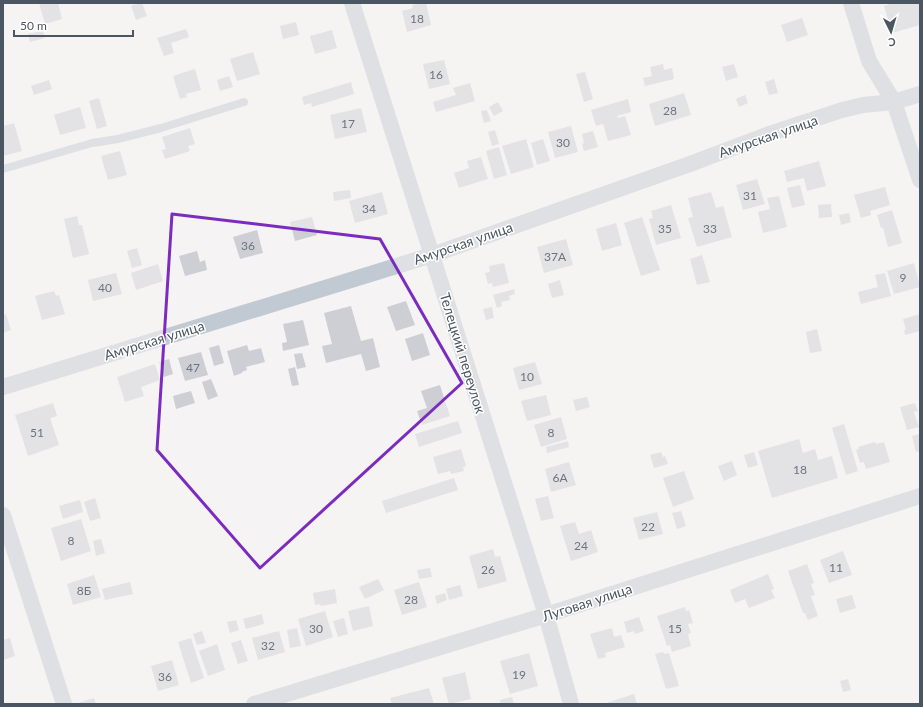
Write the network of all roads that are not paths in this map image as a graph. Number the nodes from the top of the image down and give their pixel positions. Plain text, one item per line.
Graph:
1 (352, 3) edge
2 (852, 3) edge
3 (920, 94) edge
4 (244, 102) dead end
5 (894, 102) junction
6 (3, 169) edge
7 (920, 180) edge
8 (432, 255) junction
9 (3, 387) edge
10 (920, 496) edge
11 (3, 515) edge
12 (546, 615) junction
13 (64, 704) edge
14 (254, 704) edge
15 (571, 704) edge

1 - 8 street, Телецкий переулок
2 - 5 street
3 - 5 street, Амурская улица
4 - 6 lane
5 - 7 street
5 - 8 street, Амурская улица
8 - 9 street, Амурская улица
8 - 12 street, Телецкий переулок
10 - 12 street, Луговая улица
11 - 13 street
12 - 14 street, Луговая улица
12 - 15 street, Телецкий переулок

